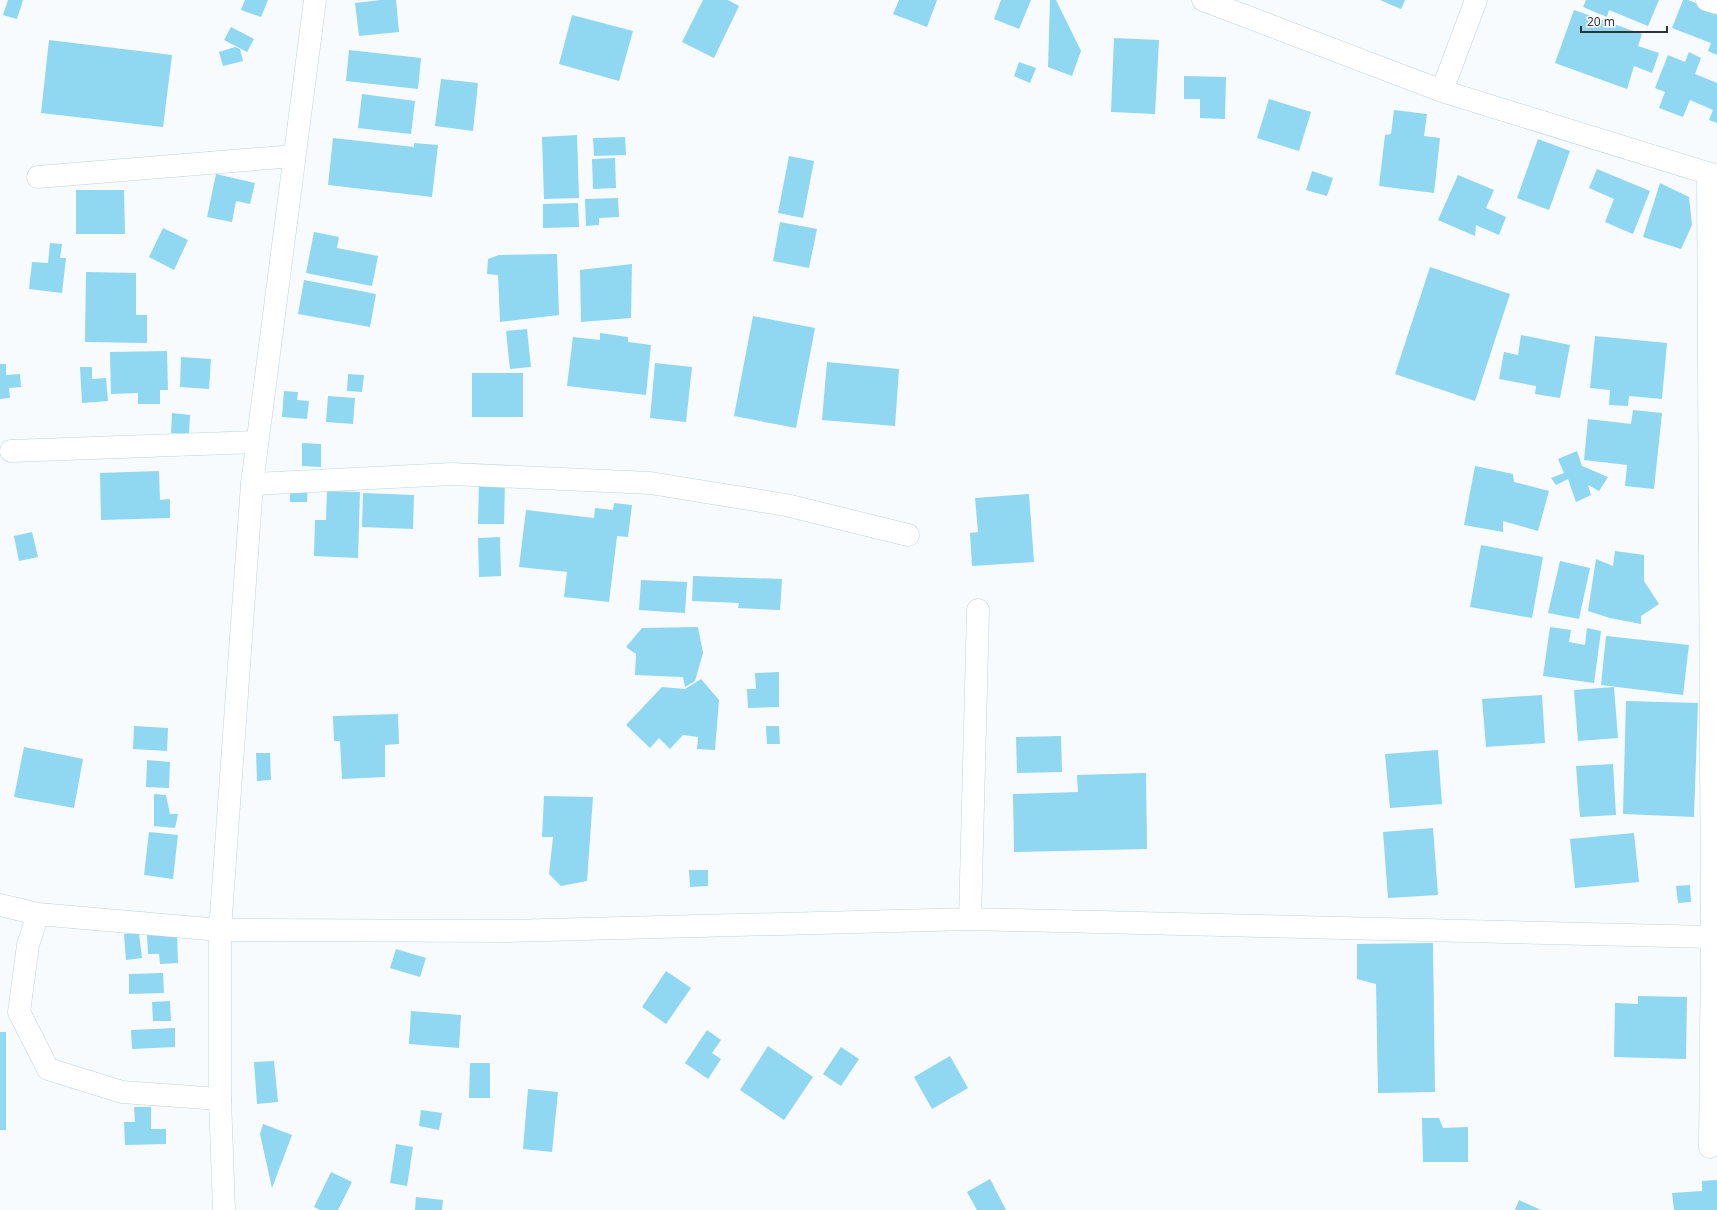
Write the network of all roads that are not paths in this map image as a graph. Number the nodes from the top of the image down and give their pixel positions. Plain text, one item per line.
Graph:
1 (315, 0) edge
2 (1203, 0) edge
3 (1476, 0) edge
4 (1707, 0) edge
5 (1717, 3) edge
6 (1442, 92) junction
7 (294, 156) junction
8 (1713, 174) edge
9 (38, 176) dead end
10 (258, 442) junction
11 (11, 451) dead end
12 (252, 484) junction
13 (908, 535) dead end
14 (978, 610) dead end
15 (0, 904) edge
16 (38, 914) junction
17 (970, 919) junction
18 (220, 930) junction
19 (1714, 938) edge
20 (220, 1098) junction
21 (1710, 1147) dead end
22 (224, 1210) edge

1 - 7 street
2 - 6 street
3 - 6 street
4 - 5 street
6 - 8 street
7 - 9 street
7 - 10 street
8 - 19 street
10 - 11 street
10 - 12 street
12 - 13 street
12 - 18 street
14 - 17 street
15 - 16 street
16 - 18 street
16 - 20 street
17 - 18 street
17 - 19 street
18 - 20 street
19 - 21 street
20 - 22 street

